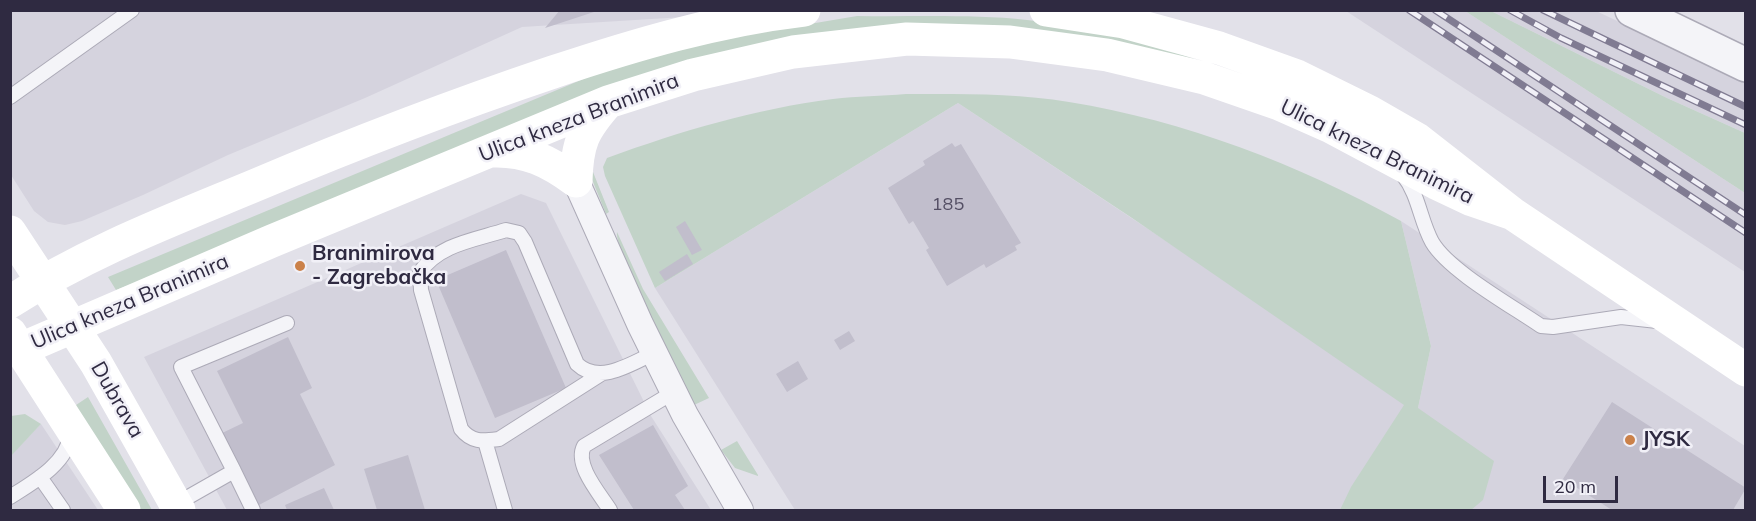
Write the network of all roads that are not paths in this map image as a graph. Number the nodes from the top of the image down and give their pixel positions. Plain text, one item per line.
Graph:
1 (132, 10) edge
2 (804, 10) edge
3 (1046, 10) edge
4 (1632, 10) edge
5 (1744, 61) edge
6 (10, 97) edge
7 (608, 102) junction
8 (488, 152) junction
9 (1386, 154) junction
10 (576, 181) junction
11 (1513, 214) junction
12 (10, 232) edge
13 (43, 281) junction
14 (10, 302) edge
15 (287, 323) dead end
16 (1681, 325) junction
17 (73, 326) junction
18 (14, 346) edge
19 (654, 353) junction
20 (1742, 366) edge
21 (601, 374) junction
22 (674, 392) junction
23 (69, 424) junction
24 (485, 441) junction
25 (234, 471) junction
26 (40, 477) junction
27 (10, 497) edge
28 (177, 507) edge
29 (63, 510) edge
30 (124, 510) edge
31 (253, 510) edge
32 (505, 510) edge
33 (610, 510) edge
34 (740, 510) edge

1 - 6 lane
2 - 13 main road
3 - 11 main road, Ulica kneza Branimira
4 - 5 street
7 - 8 main road, Ulica kneza Branimira
7 - 9 main road, Ulica kneza Branimira
7 - 10 main road
8 - 10 main road
8 - 17 main road, Ulica kneza Branimira
9 - 11 main road, Ulica kneza Branimira
9 - 16 lane
10 - 19 street
11 - 16 main road, Ulica kneza Branimira
12 - 13 main road, Dubrava
13 - 14 main road
13 - 17 main road, Dubrava
15 - 25 lane
16 - 20 main road, Ulica kneza Branimira
17 - 18 main road, Ulica kneza Branimira
17 - 28 main road, Dubrava
18 - 23 main road
19 - 21 lane
19 - 22 street
21 - 24 lane
21 - 24 lane
22 - 33 lane
22 - 34 street
23 - 26 lane
23 - 30 main road
24 - 32 lane
25 - 28 lane
25 - 31 lane
26 - 27 lane
26 - 29 lane

